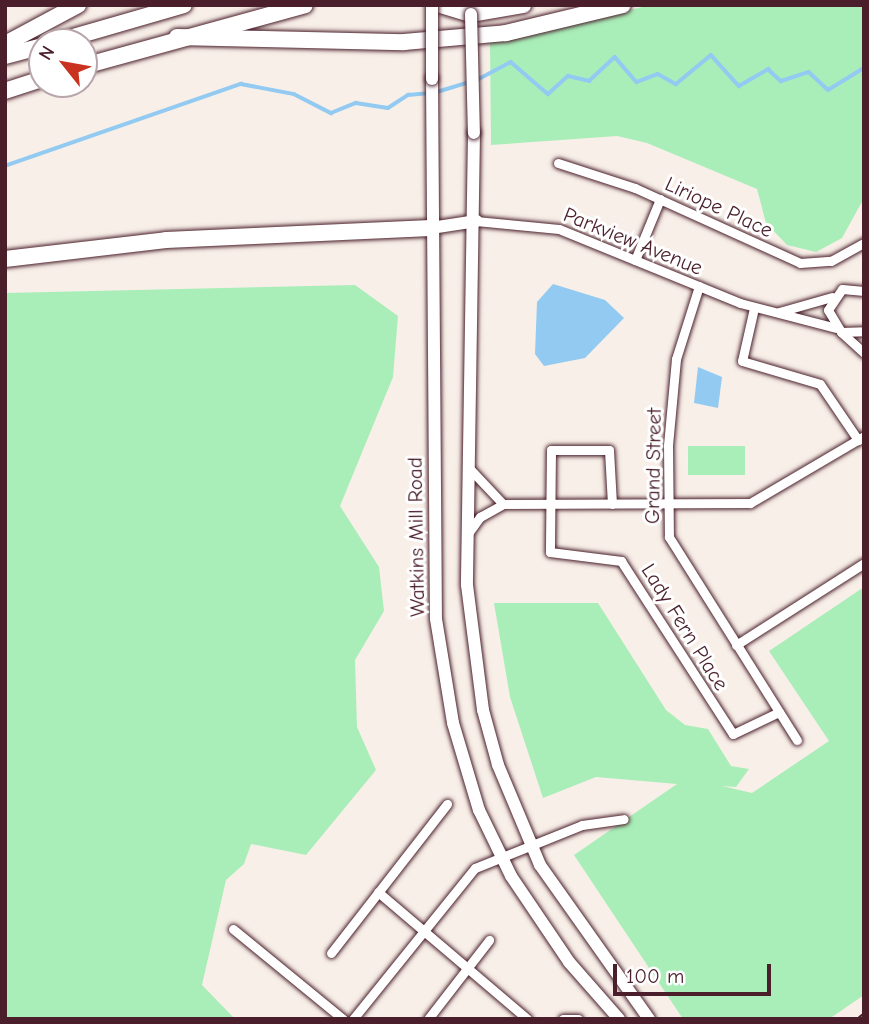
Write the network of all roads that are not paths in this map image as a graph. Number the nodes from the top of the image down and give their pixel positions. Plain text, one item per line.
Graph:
1 (78, 5) edge
2 (184, 5) edge
3 (305, 5) edge
4 (432, 5) edge
5 (441, 5) edge
6 (523, 5) edge
7 (623, 5) edge
8 (476, 11) edge
9 (98, 30) edge
10 (177, 37) junction
11 (5, 44) edge
12 (28, 50) edge
13 (5, 57) edge
14 (98, 62) edge
15 (28, 83) edge
16 (5, 90) edge
17 (576, 158) dead end
18 (558, 163) dead end
19 (572, 169) junction
20 (660, 199) junction
21 (476, 221) junction
22 (431, 228) junction
23 (864, 243) edge
24 (5, 259) edge
25 (635, 260) junction
26 (699, 286) junction
27 (863, 290) edge
28 (832, 297) junction
29 (754, 307) junction
30 (773, 313) junction
31 (838, 330) junction
32 (864, 331) edge
33 (864, 353) edge
34 (861, 438) edge
35 (469, 466) junction
36 (503, 504) junction
37 (547, 504) junction
38 (612, 504) junction
39 (667, 504) junction
40 (467, 536) junction
41 (864, 563) edge
42 (736, 645) junction
43 (779, 712) junction
44 (797, 740) dead end
45 (447, 804) dead end
46 (624, 818) dead end
47 (529, 843) junction
48 (499, 855) junction
49 (379, 892) junction
50 (425, 928) junction
51 (233, 929) dead end
52 (489, 940) dead end
53 (331, 953) dead end
54 (470, 965) junction
55 (343, 1019) edge
56 (353, 1019) edge
57 (428, 1019) edge
58 (527, 1019) edge
59 (564, 1019) edge
60 (578, 1019) edge
61 (619, 1019) edge
62 (649, 1019) edge

1 - 11 highway
2 - 9 highway
3 - 10 highway
4 - 22 main road, Watkins Mill Road, bridge
5 - 8 highway
6 - 8 highway
7 - 10 highway
8 - 21 main road, bridge
10 - 14 highway
12 - 13 highway
15 - 16 highway
17 - 19 street
18 - 19 street, Liriope Place
19 - 20 street, Liriope Place
20 - 23 street, Liriope Place
20 - 25 street
21 - 22 main road
21 - 25 street, Parkview Avenue
21 - 35 main road
22 - 24 highway
22 - 48 main road, Watkins Mill Road
25 - 26 street, Parkview Avenue
26 - 29 street, Parkview Avenue
26 - 39 street, Grand Street
27 - 28 street
28 - 30 street
28 - 31 street
29 - 30 street, Parkview Avenue
29 - 34 street
30 - 31 street, Parkview Avenue
31 - 32 street
31 - 33 street
34 - 39 street
35 - 36 street
35 - 40 main road
36 - 37 street
36 - 40 street
37 - 38 street
37 - 38 street
37 - 43 street, Lady Fern Place
38 - 39 street
39 - 42 street, Grand Street
40 - 47 main road
41 - 42 street
42 - 43 street, Grand Street
43 - 44 street, Grand Street
45 - 49 street
46 - 47 street
47 - 48 street
47 - 62 main road
48 - 50 street
48 - 61 main road, Watkins Mill Road
49 - 50 street
49 - 53 street
50 - 54 street
50 - 56 street
51 - 55 street
52 - 54 street
54 - 57 street
54 - 58 street
59 - 60 street

